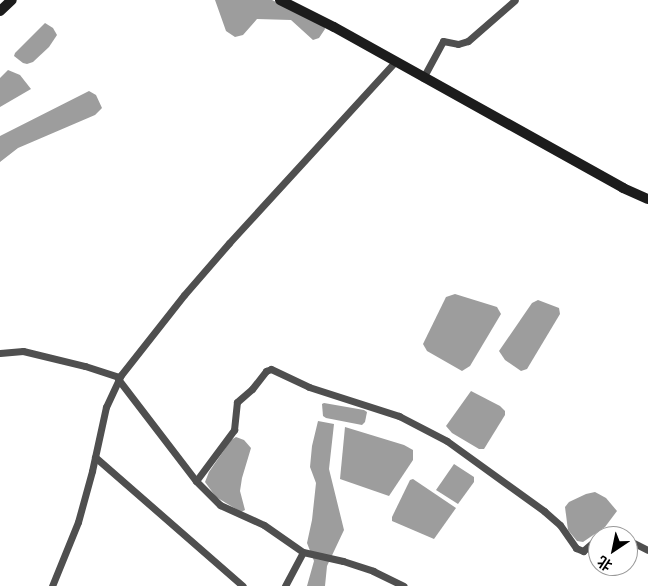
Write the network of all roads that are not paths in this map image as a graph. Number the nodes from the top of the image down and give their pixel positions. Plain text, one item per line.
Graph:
1 (12, 0) edge
2 (280, 0) edge
3 (516, 0) edge
4 (0, 11) edge
5 (395, 62) junction
6 (423, 78) junction
7 (648, 199) edge
8 (0, 353) edge
9 (119, 378) junction
10 (95, 457) junction
11 (196, 481) junction
12 (588, 545) edge
13 (303, 552) junction
14 (52, 586) edge
15 (242, 586) edge
16 (285, 586) edge
17 (404, 586) edge

1 - 4 street
2 - 5 street
3 - 6 street
5 - 6 street
5 - 9 street
6 - 7 street
8 - 9 street
9 - 10 street
9 - 11 street
10 - 14 street
10 - 15 street
11 - 12 street
11 - 13 street
13 - 16 street
13 - 17 street

